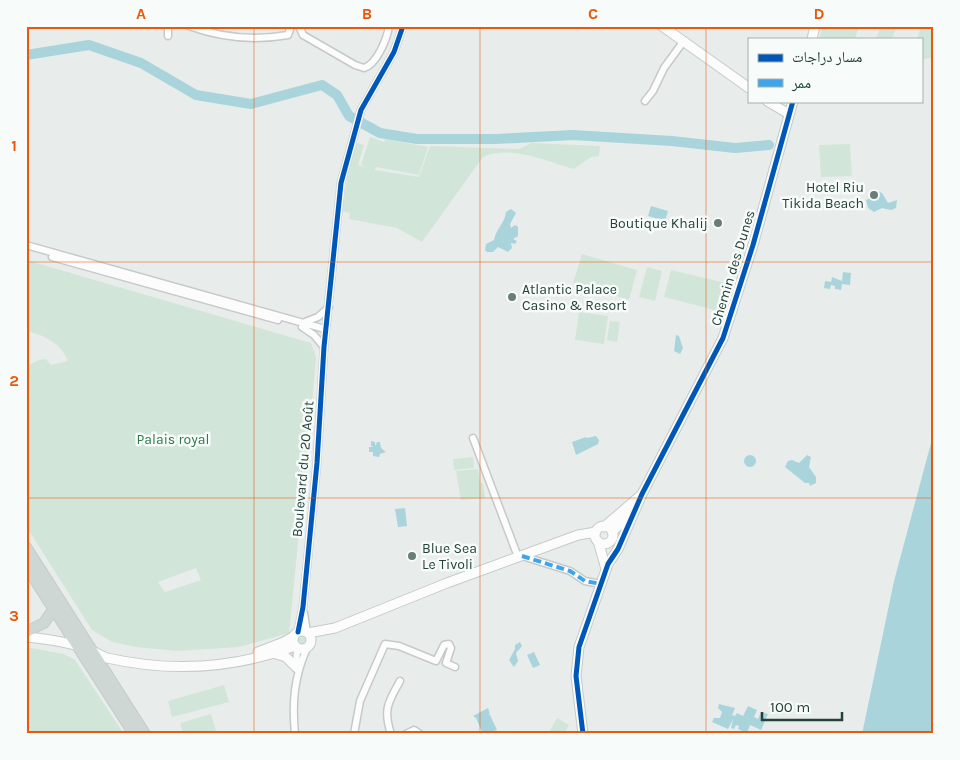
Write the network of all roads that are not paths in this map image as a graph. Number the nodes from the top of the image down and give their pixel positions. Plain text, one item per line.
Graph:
1 (168, 26) edge
2 (189, 26) edge
3 (291, 26) edge
4 (299, 26) edge
5 (389, 26) edge
6 (403, 26) edge
7 (662, 26) edge
8 (168, 36) dead end
9 (683, 42) junction
10 (748, 87) edge
11 (645, 101) dead end
12 (769, 102) edge
13 (792, 102) edge
14 (789, 114) junction
15 (26, 245) edge
16 (26, 249) edge
17 (329, 307) junction
18 (303, 325) junction
19 (325, 331) junction
20 (324, 347) junction
21 (473, 438) dead end
22 (642, 494) junction
23 (637, 505) junction
24 (603, 535) junction
25 (26, 547) edge
26 (520, 556) junction
27 (26, 566) edge
28 (607, 567) junction
29 (601, 584) junction
30 (54, 608) junction
31 (332, 629) junction
32 (26, 632) edge
33 (302, 633) junction
34 (26, 637) edge
35 (78, 644) junction
36 (296, 647) junction
37 (309, 647) junction
38 (91, 650) junction
39 (273, 654) junction
40 (295, 666) junction
41 (455, 667) dead end
42 (296, 678) junction
43 (400, 681) dead end
44 (134, 734) edge
45 (144, 734) edge
46 (294, 734) edge
47 (354, 734) edge
48 (391, 734) edge
49 (406, 734) edge
50 (420, 734) edge
51 (583, 734) edge

1 - 8 street
2 - 3 street
4 - 5 street
6 - 17 street, Boulevard du 20 Août
7 - 9 street
9 - 10 street
9 - 11 street
12 - 14 street
13 - 14 street, Chemin des Dunes
14 - 22 street, Chemin des Dunes
15 - 18 street
16 - 18 street
17 - 18 street
17 - 19 street, Boulevard du 20 Août
18 - 19 street
18 - 20 street
19 - 20 street, Boulevard du 20 Août
20 - 33 street, Boulevard du 20 Août
21 - 26 street
22 - 23 street, Chemin des Dunes
22 - 24 street
23 - 24 street, Chemin des Dunes
23 - 28 street, Chemin des Dunes
24 - 26 street
24 - 28 street
25 - 38 main road
26 - 29 street
26 - 31 street
27 - 30 main road
28 - 29 street, Chemin des Dunes
29 - 51 street, Chemin des Dunes
30 - 32 main road
30 - 35 main road
31 - 33 street
31 - 37 street
33 - 36 street
33 - 37 street
33 - 38 street
34 - 35 street
35 - 38 street
35 - 44 main road
36 - 37 street
36 - 39 street
36 - 40 street
37 - 42 street
38 - 39 street
38 - 45 main road
39 - 40 street
40 - 42 street
41 - 47 street
42 - 46 street
43 - 48 street
49 - 50 street

